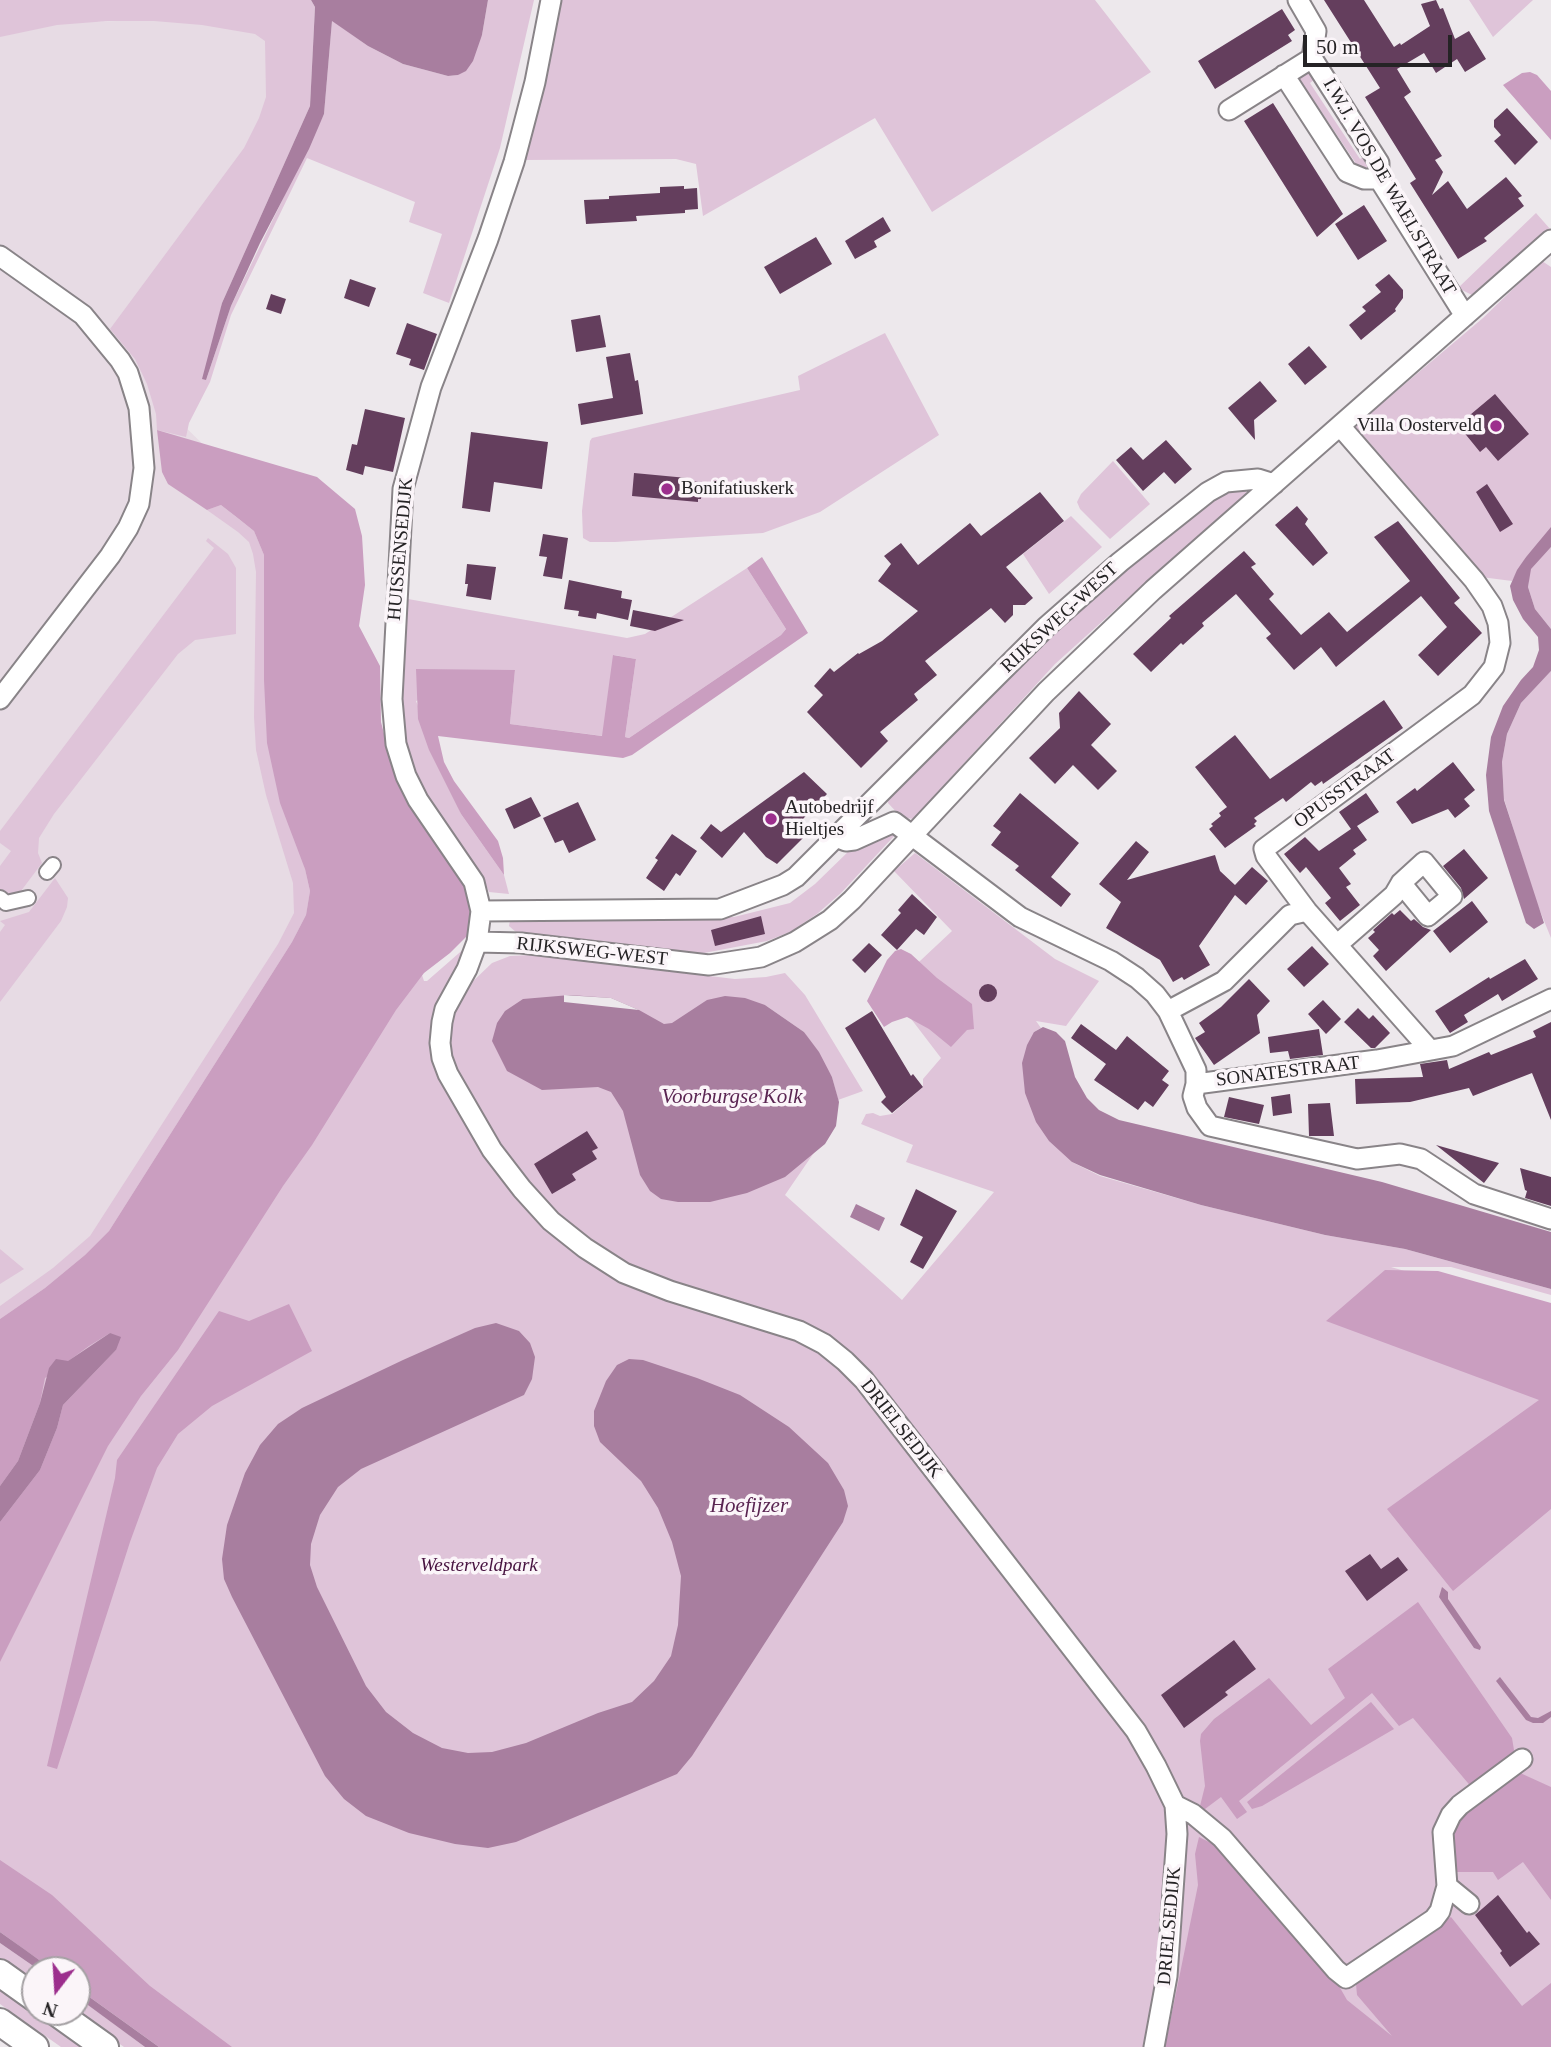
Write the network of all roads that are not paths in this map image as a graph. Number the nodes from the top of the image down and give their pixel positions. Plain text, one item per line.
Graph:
1 (551, 0) edge
2 (1298, 0) edge
3 (1312, 58) junction
4 (1284, 75) junction
5 (1228, 110) dead end
6 (1379, 179) junction
7 (1551, 240) edge
8 (0, 256) edge
9 (1465, 316) junction
10 (1340, 426) junction
11 (1274, 484) junction
12 (0, 699) edge
13 (872, 802) junction
14 (894, 822) junction
15 (911, 835) junction
16 (836, 837) junction
17 (1401, 883) dead end
18 (28, 898) dead end
19 (2, 904) edge
20 (481, 911) junction
21 (1307, 911) junction
22 (477, 942) junction
23 (1338, 944) junction
24 (467, 969) joint
25 (1551, 999) edge
26 (1168, 1011) junction
27 (1430, 1050) junction
28 (1196, 1084) junction
29 (1551, 1219) edge
30 (1522, 1759) dead end
31 (1175, 1805) junction
32 (1447, 1886) junction
33 (1469, 1904) dead end
34 (0, 1973) edge
35 (21, 1987) edge
36 (0, 2022) edge
37 (75, 2026) edge
38 (35, 2047) edge
39 (105, 2047) edge
40 (1154, 2047) edge

1 - 20 street, HUISSENSEDIJK
2 - 3 street, I.W.J. VOS DE WAELSTRAAT
3 - 4 street, I.W.J. VOS DE WAELSTRAAT
3 - 6 street, I.W.J. VOS DE WAELSTRAAT
4 - 5 street, I.W.J. VOS DE WAELSTRAAT
4 - 6 street
6 - 9 street, I.W.J. VOS DE WAELSTRAAT
7 - 9 street, RIJKSWEG-WEST
8 - 12 street
9 - 10 street, RIJKSWEG-WEST
10 - 11 street, RIJKSWEG-WEST
10 - 21 street, OPUSSTRAAT
11 - 13 street, RIJKSWEG-WEST
11 - 15 street, RIJKSWEG-WEST
13 - 14 street
13 - 16 street, RIJKSWEG-WEST
14 - 15 street
14 - 16 street
15 - 22 street, RIJKSWEG-WEST
15 - 26 street, SONATESTRAAT
16 - 20 street, RIJKSWEG-WEST
17 - 23 street
18 - 19 street
20 - 22 street, HUISSENSEDIJK
21 - 23 street
21 - 26 street
22 - 24 street, HUISSENSEDIJK
23 - 27 street
24 - 31 street, DRIELSEDIJK
25 - 27 street, SONATESTRAAT
26 - 28 street, SONATESTRAAT
27 - 28 street, SONATESTRAAT
28 - 29 street
30 - 32 street
31 - 32 street
31 - 40 street, DRIELSEDIJK
32 - 33 street
34 - 35 main road
36 - 38 main road
37 - 39 main road

